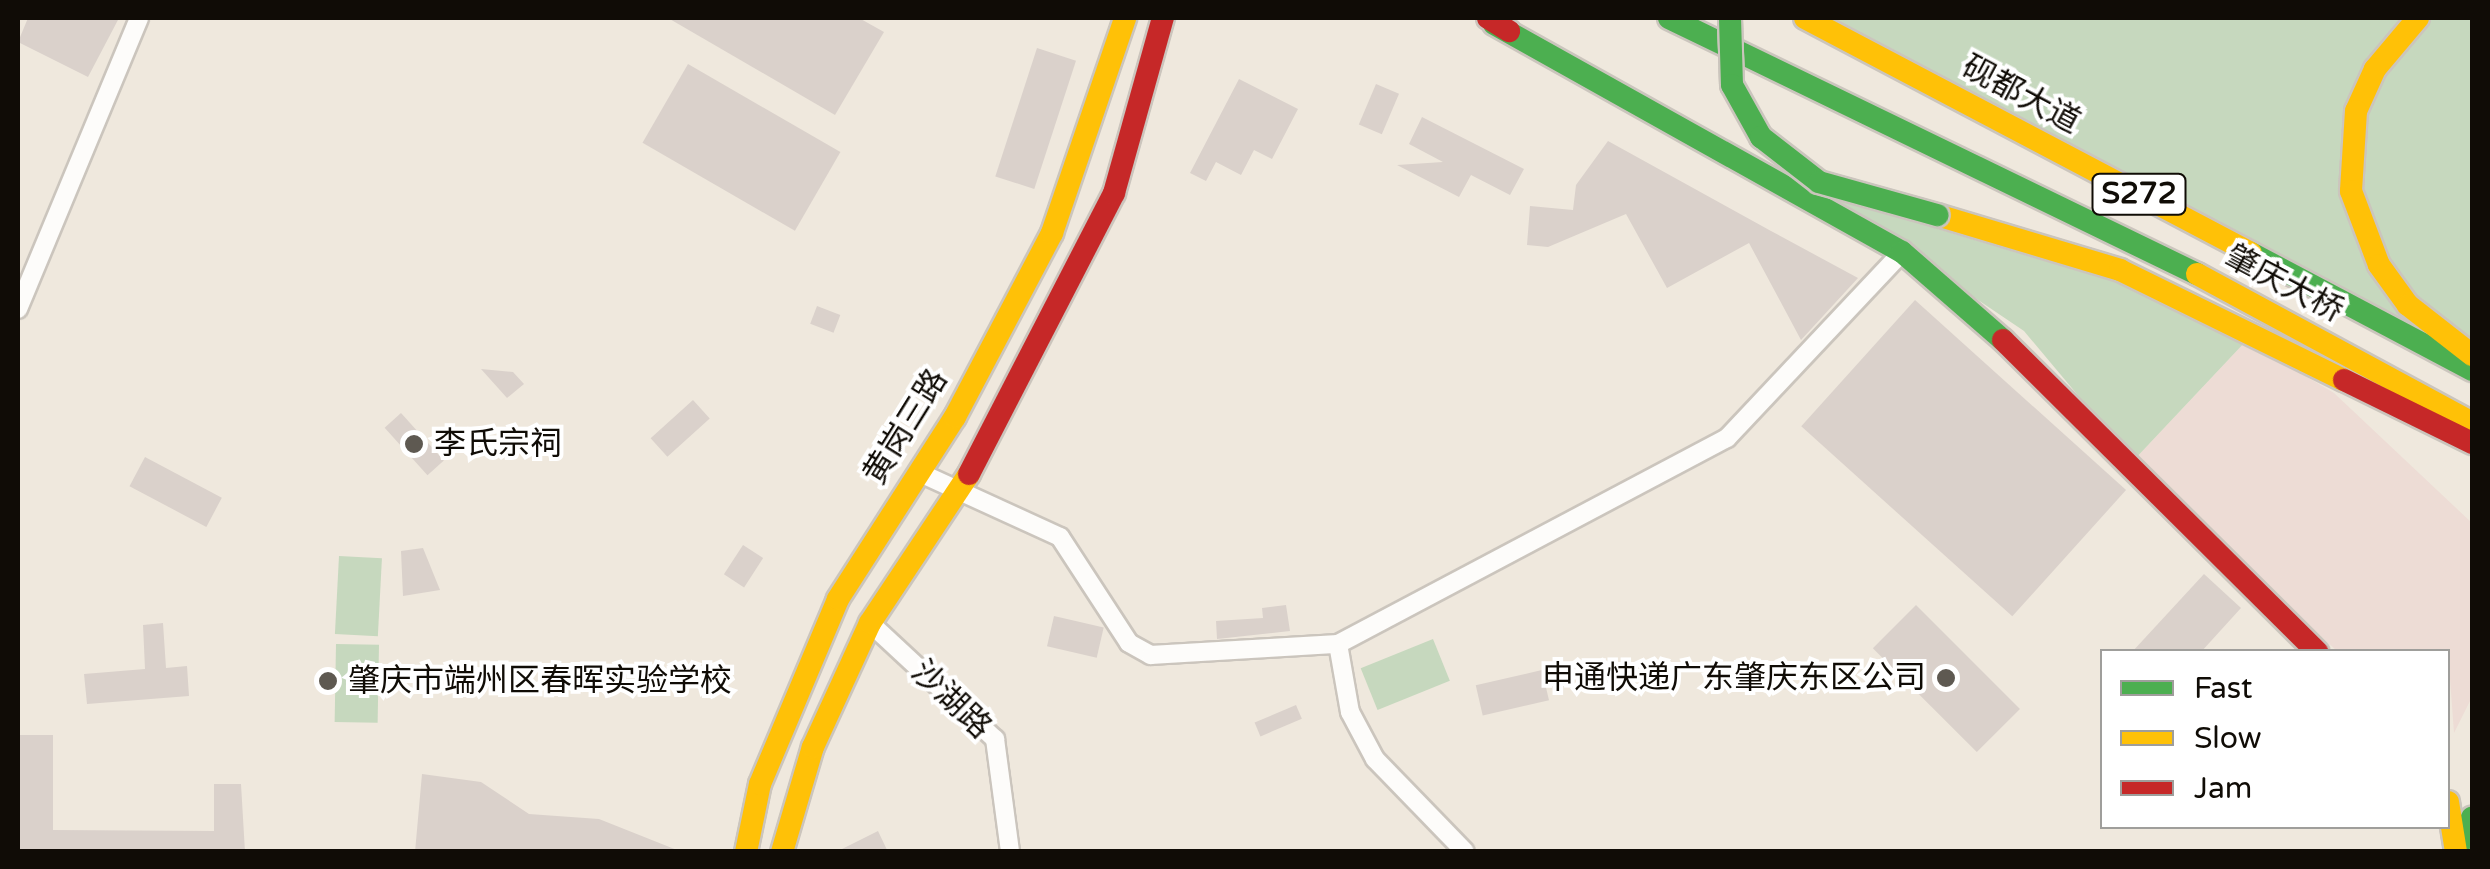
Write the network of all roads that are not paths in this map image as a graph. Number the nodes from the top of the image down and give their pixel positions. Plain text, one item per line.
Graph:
1 (139, 18) edge
2 (1164, 18) edge
3 (1175, 18) edge
4 (1485, 18) edge
5 (1668, 18) edge
6 (1730, 18) edge
7 (1805, 18) edge
8 (2418, 18) edge
9 (1125, 24) edge
10 (1154, 63) junction
11 (1902, 252) junction
12 (18, 309) edge
13 (2472, 355) edge
14 (2472, 370) edge
15 (2472, 423) edge
16 (2472, 443) edge
17 (918, 472) junction
18 (955, 490) junction
19 (870, 623) junction
20 (1338, 644) junction
21 (2314, 649) edge
22 (2450, 814) edge
23 (2472, 817) edge
24 (746, 852) edge
25 (782, 852) edge
26 (1010, 852) edge
27 (1465, 852) edge
28 (2456, 852) edge

1 - 12 street
2 - 10 main road
3 - 10 main road
4 - 11 main road
5 - 15 main road, 肇庆大桥 / S272
6 - 16 main road, bridge
7 - 14 main road, 砚都大道 / S272
8 - 13 main road
9 - 17 main road, 黄岗三路
10 - 18 main road
11 - 20 street
11 - 21 main road
17 - 18 street
17 - 24 main road, 黄岗三路
18 - 19 main road
18 - 20 street
19 - 25 main road
19 - 26 street, 沙湖路
20 - 27 street
22 - 28 main road
23 - 28 main road

